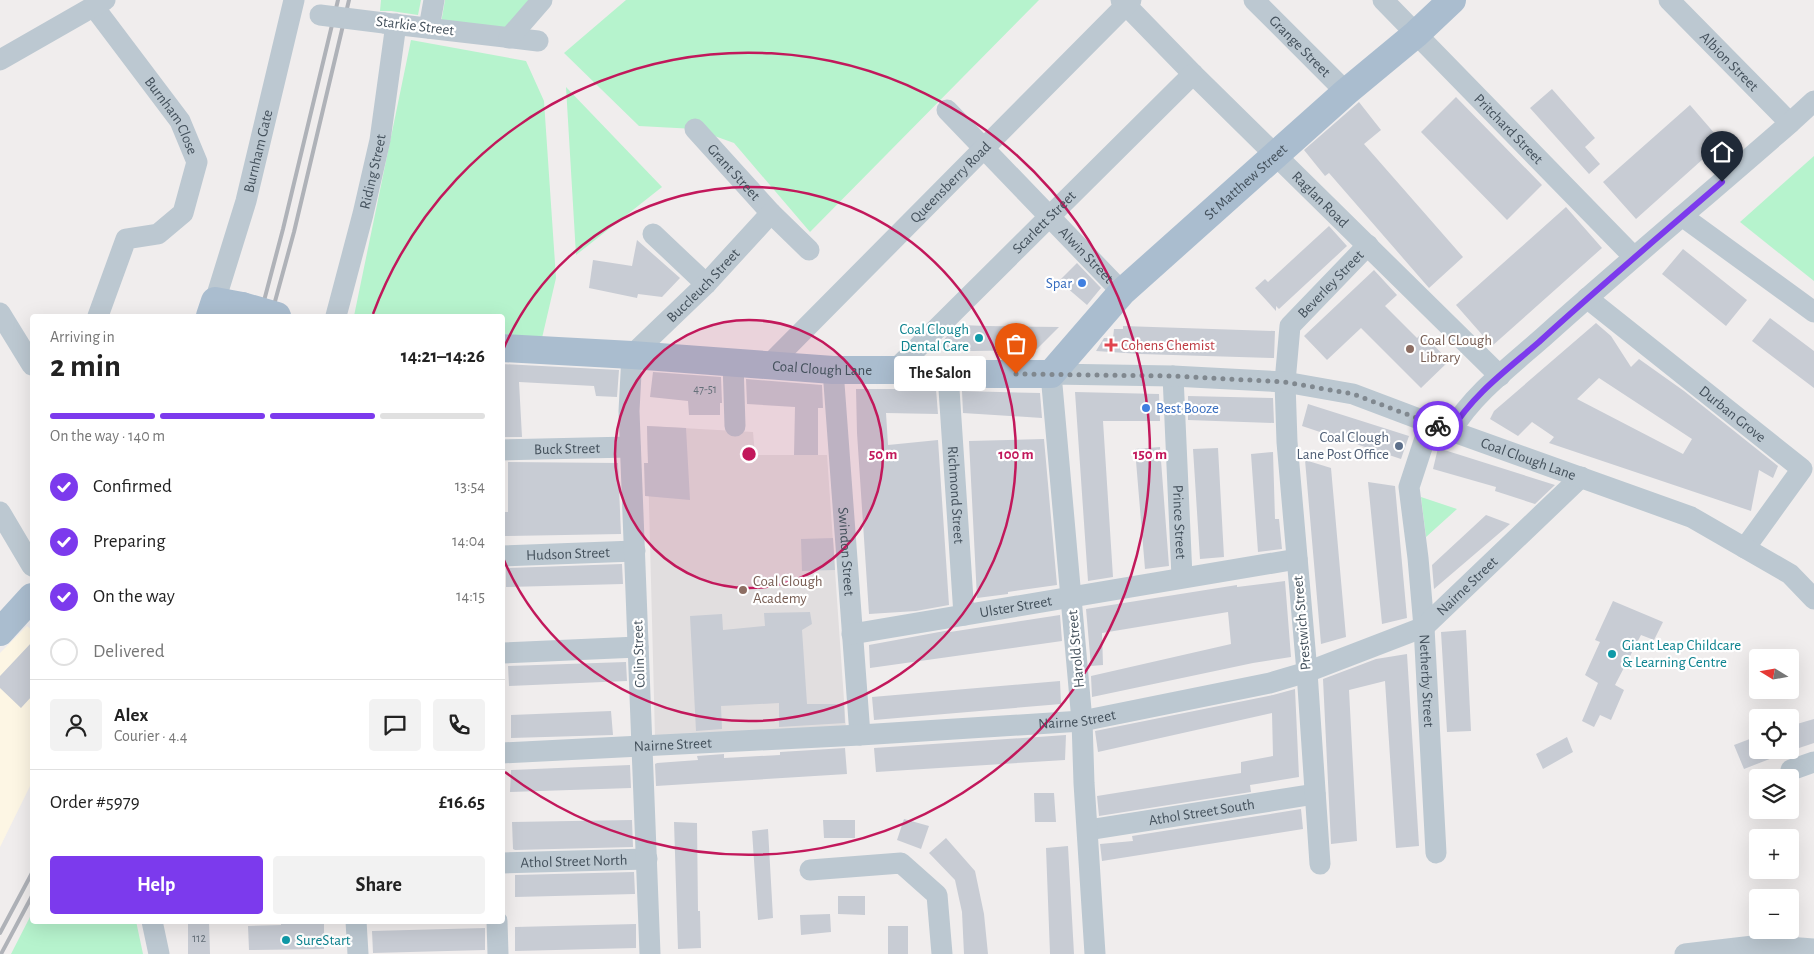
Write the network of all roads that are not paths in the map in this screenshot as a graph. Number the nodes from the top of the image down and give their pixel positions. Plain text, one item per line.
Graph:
1 (434, 0) edge
2 (542, 0) edge
3 (1254, 0) edge
4 (1383, 0) edge
5 (1452, 0) edge
6 (1669, 0) edge
7 (1126, 2) edge
8 (99, 3) edge
9 (293, 6) edge
10 (390, 23) junction
11 (429, 28) junction
12 (1416, 34) junction
13 (509, 38) junction
14 (538, 41) dead end
15 (0, 60) edge
16 (1193, 74) junction
17 (1346, 92) junction
18 (1814, 101) edge
19 (947, 110) dead end
20 (1790, 124) junction
21 (695, 129) dead end
22 (985, 149) junction
23 (1275, 154) junction
24 (771, 213) junction
25 (1682, 216) junction
26 (1050, 217) junction
27 (653, 234) dead end
28 (1368, 245) junction
29 (809, 250) dead end
30 (1634, 257) junction
31 (706, 284) junction
32 (1122, 292) junction
33 (1587, 298) junction
34 (213, 309) edge
35 (1814, 312) edge
36 (0, 313) edge
37 (99, 314) edge
38 (270, 314) edge
39 (337, 314) edge
40 (505, 348) edge
41 (632, 355) junction
42 (30, 362) edge
43 (733, 362) junction
44 (770, 364) junction
45 (833, 370) junction
46 (895, 370) junction
47 (948, 374) junction
48 (1051, 374) junction
49 (1173, 376) junction
50 (1500, 376) junction
51 (1285, 382) junction
52 (1430, 423) junction
53 (735, 426) dead end
54 (1451, 431) junction
55 (630, 447) junction
56 (505, 450) edge
57 (1580, 477) junction
58 (0, 512) edge
59 (1745, 548) junction
60 (635, 551) junction
61 (505, 556) edge
62 (1297, 559) junction
63 (30, 563) edge
64 (1182, 577) junction
65 (1072, 596) junction
66 (30, 599) edge
67 (1814, 599) edge
68 (964, 615) junction
69 (1424, 628) junction
70 (0, 632) edge
71 (852, 634) junction
72 (638, 647) junction
73 (505, 653) edge
74 (1307, 672) junction
75 (1082, 721) junction
76 (860, 735) junction
77 (642, 746) junction
78 (505, 753) edge
79 (1814, 762) edge
80 (1794, 769) edge
81 (1315, 794) junction
82 (1088, 830) junction
83 (1436, 853) dead end
84 (647, 860) junction
85 (505, 863) edge
86 (1320, 864) dead end
87 (810, 870) dead end
88 (153, 924) edge
89 (356, 924) edge
90 (497, 924) edge
91 (1814, 949) edge
92 (159, 954) edge
93 (358, 954) edge
94 (498, 954) edge
95 (650, 954) edge
96 (942, 954) edge
97 (1095, 954) edge
98 (1685, 954) edge

1 - 11 street
2 - 13 street
3 - 17 street, Grange Street
4 - 12 street, Pritchard Street
5 - 12 main road, St Matthew Street
6 - 20 street, Albion Street
7 - 16 street, Raglan Road
7 - 22 street, Queensberry Road
8 - 15 street
8 - 37 street, Burnham Close
9 - 10 street, Starkie Street, bridge
9 - 34 street, Burnham Gate
10 - 11 street, Starkie Street
10 - 39 street, Riding Street
11 - 13 street, Starkie Street
12 - 17 main road, St Matthew Street
12 - 30 street, Pritchard Street
13 - 14 street, Starkie Street
16 - 23 street, Raglan Road
16 - 26 street, Scarlett Street
17 - 23 main road, St Matthew Street
18 - 20 street
19 - 22 street, Alwin Street
20 - 25 street
21 - 24 street, Grant Street
22 - 26 street, Alwin Street
22 - 44 street, Queensberry Road
23 - 28 street, Raglan Road
23 - 32 main road, St Matthew Street
24 - 29 street, Grant Street
24 - 31 street, Buccleuch Street
25 - 30 street
25 - 35 street
26 - 32 street, Alwin Street
26 - 46 street, Scarlett Street
27 - 31 street
28 - 50 street, Raglan Road
28 - 51 street, Beverley Street
30 - 33 street
31 - 41 street, Buccleuch Street
32 - 48 main road, St Matthew Street
33 - 50 street
33 - 59 street, Durban Grove
34 - 38 main road, bridge
36 - 42 street
40 - 41 main road, Coal Clough Lane
41 - 43 main road, Coal Clough Lane
41 - 55 street, Colin Street
43 - 44 main road, Coal Clough Lane
43 - 53 street
44 - 45 main road, Coal Clough Lane
45 - 46 main road, Coal Clough Lane
45 - 71 street, Swindon Street
46 - 47 main road, Coal Clough Lane
47 - 48 main road, Coal Clough Lane
47 - 68 street, Richmond Street
48 - 49 street, Coal Clough Lane
48 - 65 street, Harold Street
49 - 51 street, Coal Clough Lane
49 - 64 street, Prince Street
50 - 54 street
51 - 52 street, Coal Clough Lane
51 - 62 street, Prestwich Street
52 - 54 street, Coal Clough Lane
52 - 69 street, Netherby Street
54 - 57 street, Coal Clough Lane
55 - 56 street, Buck Street
55 - 60 street, Colin Street
57 - 59 street, Coal Clough Lane
57 - 69 street, Nairne Street
58 - 63 street
59 - 67 street, Coal Clough Lane
60 - 61 street, Hudson Street
60 - 72 street, Colin Street
62 - 64 street, Ulster Street
62 - 74 street, Prestwich Street
64 - 65 street, Ulster Street
65 - 68 street, Ulster Street
65 - 75 street, Harold Street
66 - 70 main road
68 - 71 street, Ulster Street
69 - 74 street, Nairne Street
69 - 83 street, Netherby Street
71 - 76 street, Swindon Street
72 - 73 street
72 - 77 street, Colin Street
74 - 75 street, Nairne Street
74 - 81 street, Prestwich Street
75 - 76 street, Nairne Street
75 - 82 street, Harold Street
76 - 77 street, Nairne Street
77 - 78 street, Nairne Street
77 - 84 street, Colin Street
79 - 80 street
81 - 82 street, Athol Street South
81 - 86 street, Prestwich Street
82 - 97 street, Harold Street
84 - 85 street, Athol Street North
84 - 95 street, Colin Street
87 - 96 street
88 - 92 street
89 - 93 street
90 - 94 street
91 - 98 street

